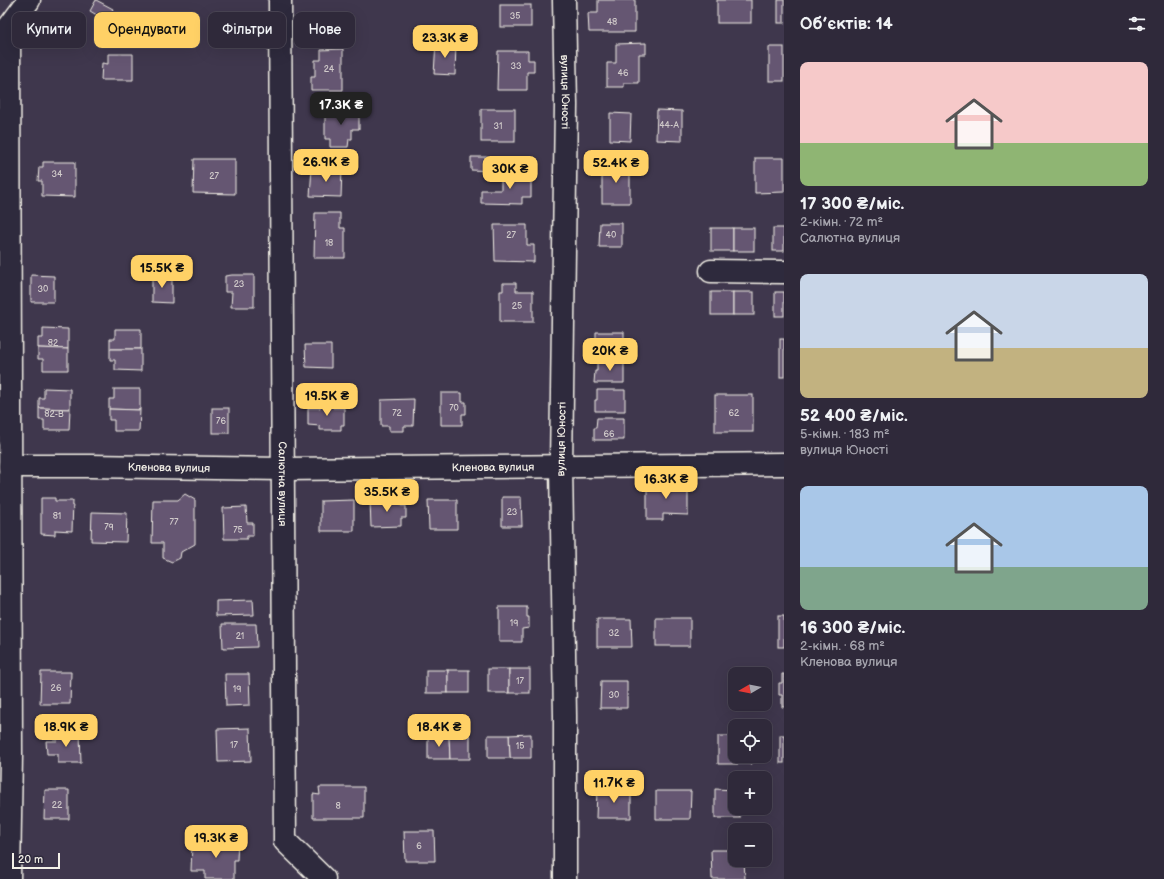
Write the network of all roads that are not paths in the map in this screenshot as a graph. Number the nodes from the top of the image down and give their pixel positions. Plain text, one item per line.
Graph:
1 (29, 0) edge
2 (280, 0) edge
3 (564, 0) edge
4 (4, 33) edge
5 (711, 271) dead end
6 (784, 272) edge
7 (784, 464) edge
8 (10, 466) junction
9 (560, 466) junction
10 (282, 469) junction
11 (6, 754) edge
12 (10, 879) edge
13 (324, 879) edge
14 (565, 879) edge

1 - 4 street
2 - 10 street, Салютна вулиця
3 - 9 street, вулиця Юності
4 - 8 street
5 - 6 street
7 - 9 street, Кленова вулиця
8 - 10 street, Кленова вулиця
8 - 11 street
9 - 10 street, Кленова вулиця
9 - 14 street, вулиця Юності
10 - 13 street, Салютна вулиця
11 - 12 street

